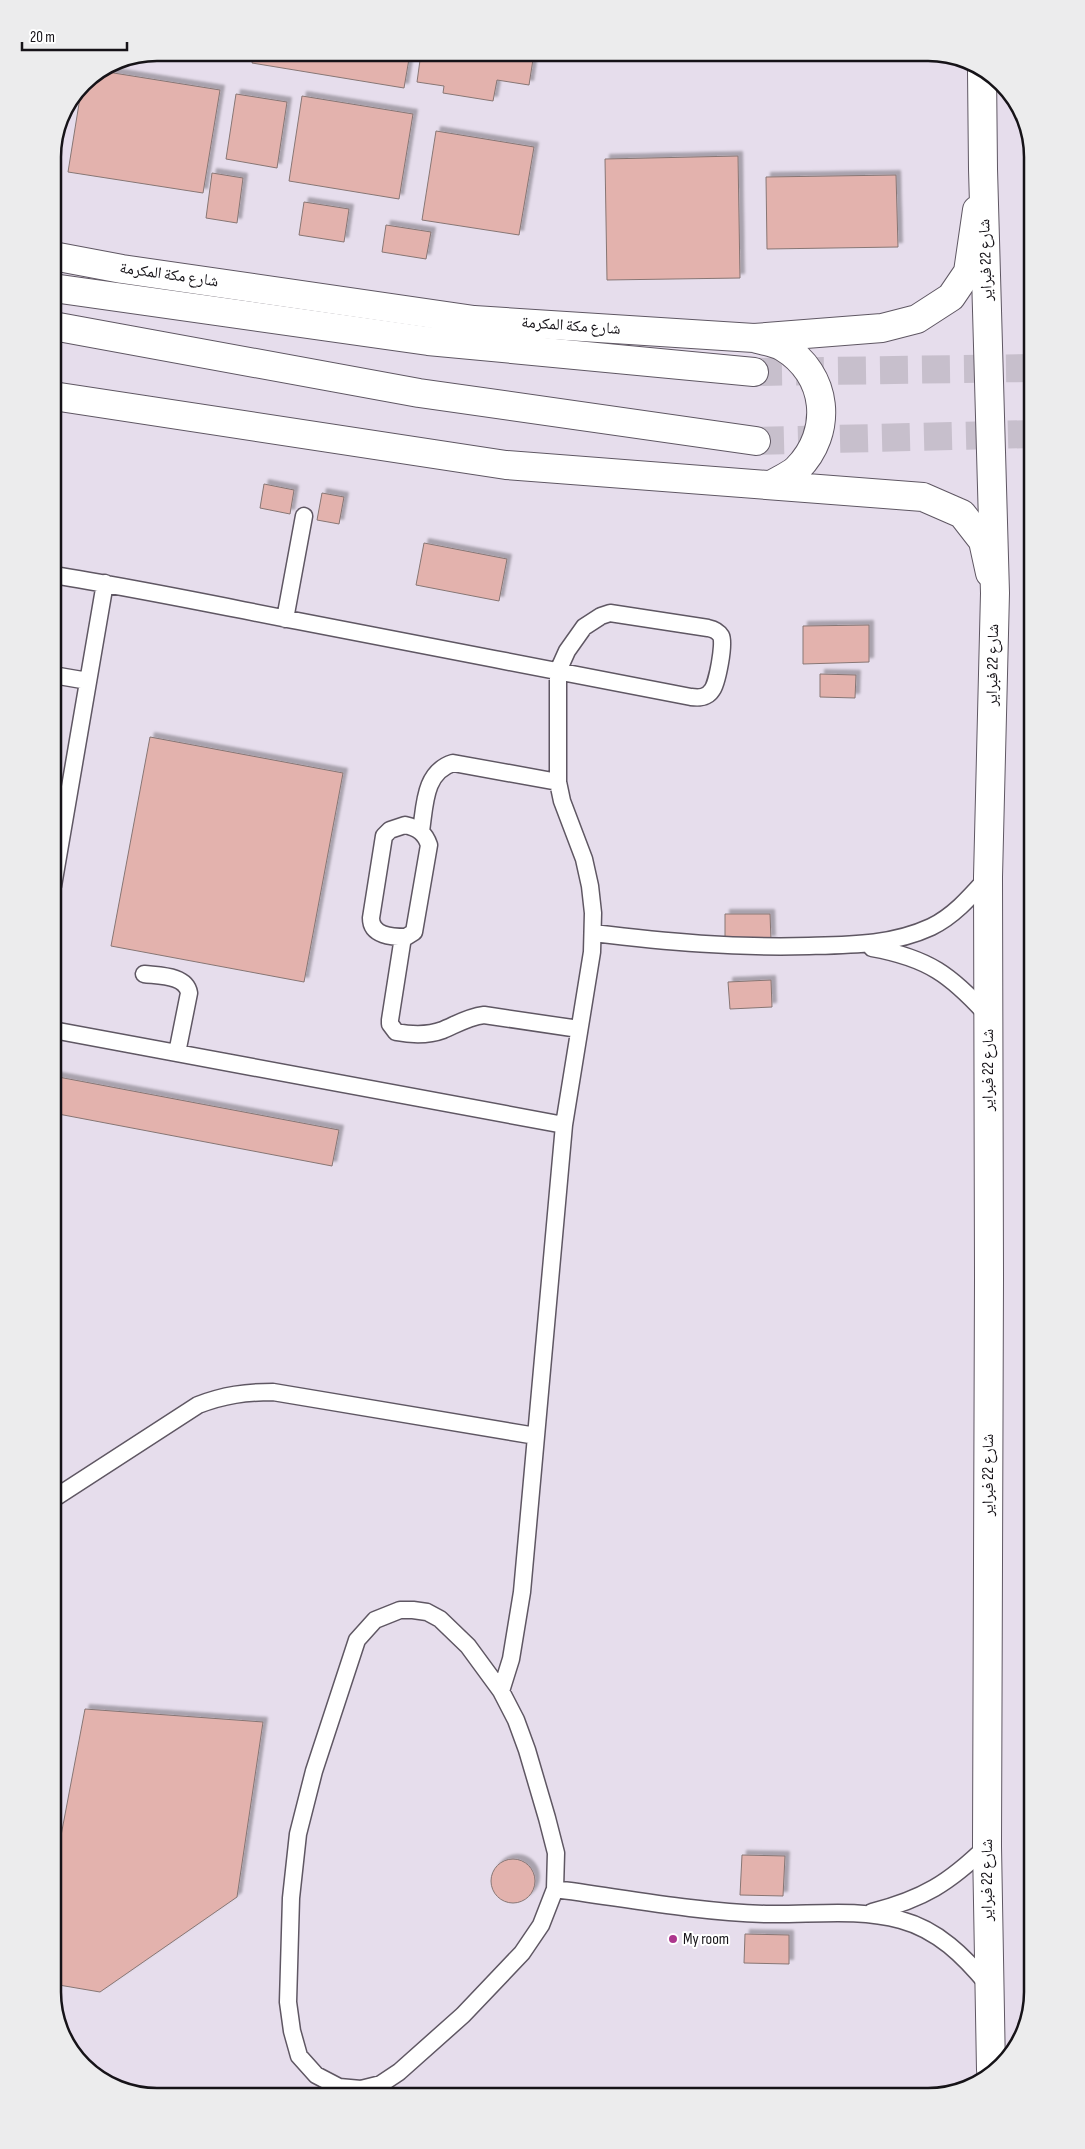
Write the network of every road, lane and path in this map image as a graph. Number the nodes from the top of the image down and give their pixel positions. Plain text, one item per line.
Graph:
1 (982, 78) edge
2 (983, 169) junction
3 (61, 257) edge
4 (61, 289) edge
5 (61, 327) edge
6 (754, 338) junction
7 (754, 372) tunnel mouth
8 (61, 397) edge
9 (756, 441) tunnel mouth
10 (771, 485) junction
11 (304, 516) dead end
12 (61, 576) edge
13 (105, 583) junction
14 (995, 592) junction
15 (285, 619) junction
16 (558, 672) junction
17 (61, 676) edge
18 (88, 681) junction
19 (558, 782) junction
20 (61, 795) edge
21 (421, 831) junction
22 (988, 877) junction
23 (593, 932) junction
24 (403, 937) junction
25 (860, 945) junction
26 (144, 974) dead end
27 (988, 1016) junction
28 (580, 1028) junction
29 (61, 1031) edge
30 (177, 1053) junction
31 (564, 1125) junction
32 (536, 1436) junction
33 (61, 1493) edge
34 (501, 1691) junction
35 (987, 1846) junction
36 (555, 1889) junction
37 (868, 1913) junction
38 (988, 1984) junction
39 (991, 2064) edge
40 (333, 2088) edge
41 (365, 2088) edge

1 - 2 main road, شارع 22 فبراير
2 - 6 main road, شارع مكة المكرمة
2 - 14 main road, شارع 22 فبراير
3 - 6 main road, شارع مكة المكرمة
4 - 7 main road, شارع مكة المكرمة
5 - 9 main road
6 - 10 main road
8 - 10 main road
10 - 14 main road
11 - 15 lane
12 - 13 lane
13 - 15 lane
13 - 18 lane
14 - 22 main road, شارع 22 فبراير
15 - 16 lane
16 - 16 lane
16 - 19 lane
17 - 18 lane
18 - 20 lane
19 - 21 lane
19 - 23 lane
21 - 24 lane
21 - 24 lane
22 - 25 lane
22 - 27 main road, شارع 22 فبراير
23 - 25 lane
23 - 28 lane
24 - 28 lane
25 - 27 lane
26 - 30 lane
27 - 35 main road, شارع 22 فبراير
28 - 31 lane
29 - 30 lane
30 - 31 lane
31 - 32 lane
32 - 33 lane
32 - 34 lane
34 - 36 lane
34 - 40 lane
35 - 37 lane
35 - 38 main road, شارع 22 فبراير
36 - 37 lane
36 - 41 lane
37 - 38 lane
38 - 39 main road, شارع 22 فبراير

